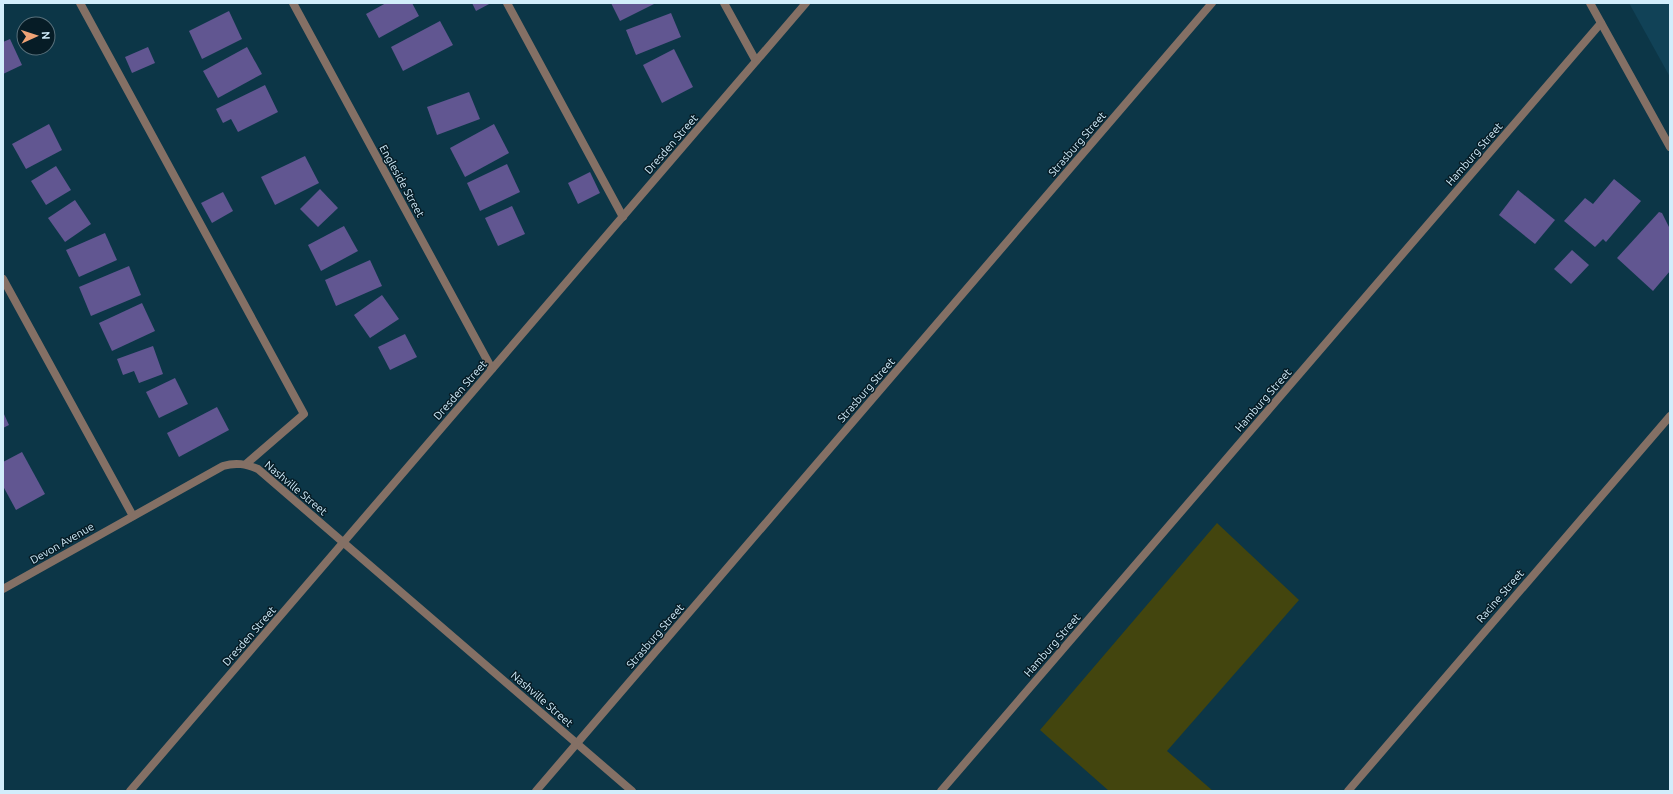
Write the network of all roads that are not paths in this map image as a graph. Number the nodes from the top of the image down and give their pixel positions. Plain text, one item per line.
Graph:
1 (80, 3) edge
2 (293, 3) edge
3 (507, 3) edge
4 (724, 3) edge
5 (806, 3) edge
6 (1212, 3) edge
7 (1590, 3) edge
8 (1601, 23) junction
9 (756, 61) junction
10 (1670, 146) edge
11 (623, 217) junction
12 (3, 279) edge
13 (492, 369) junction
14 (1670, 416) edge
15 (246, 464) junction
16 (132, 516) junction
17 (343, 543) junction
18 (3, 589) edge
19 (577, 743) junction
20 (130, 791) edge
21 (536, 791) edge
22 (632, 791) edge
23 (941, 791) edge
24 (1348, 791) edge

1 - 15 street
2 - 13 street, Engleside Street
3 - 11 street
4 - 9 street
5 - 9 street, Dresden Street
6 - 19 street, Strasburg Street
7 - 8 street
8 - 10 street
8 - 23 street, Hamburg Street
9 - 11 street, Dresden Street
11 - 13 street, Dresden Street
12 - 16 street
13 - 17 street, Dresden Street
14 - 24 street, Racine Street
15 - 16 street, Nashville Street
15 - 17 street, Nashville Street
16 - 18 street, Devon Avenue
17 - 19 street, Nashville Street
17 - 20 street, Dresden Street
19 - 21 street, Strasburg Street
19 - 22 street, Nashville Street

